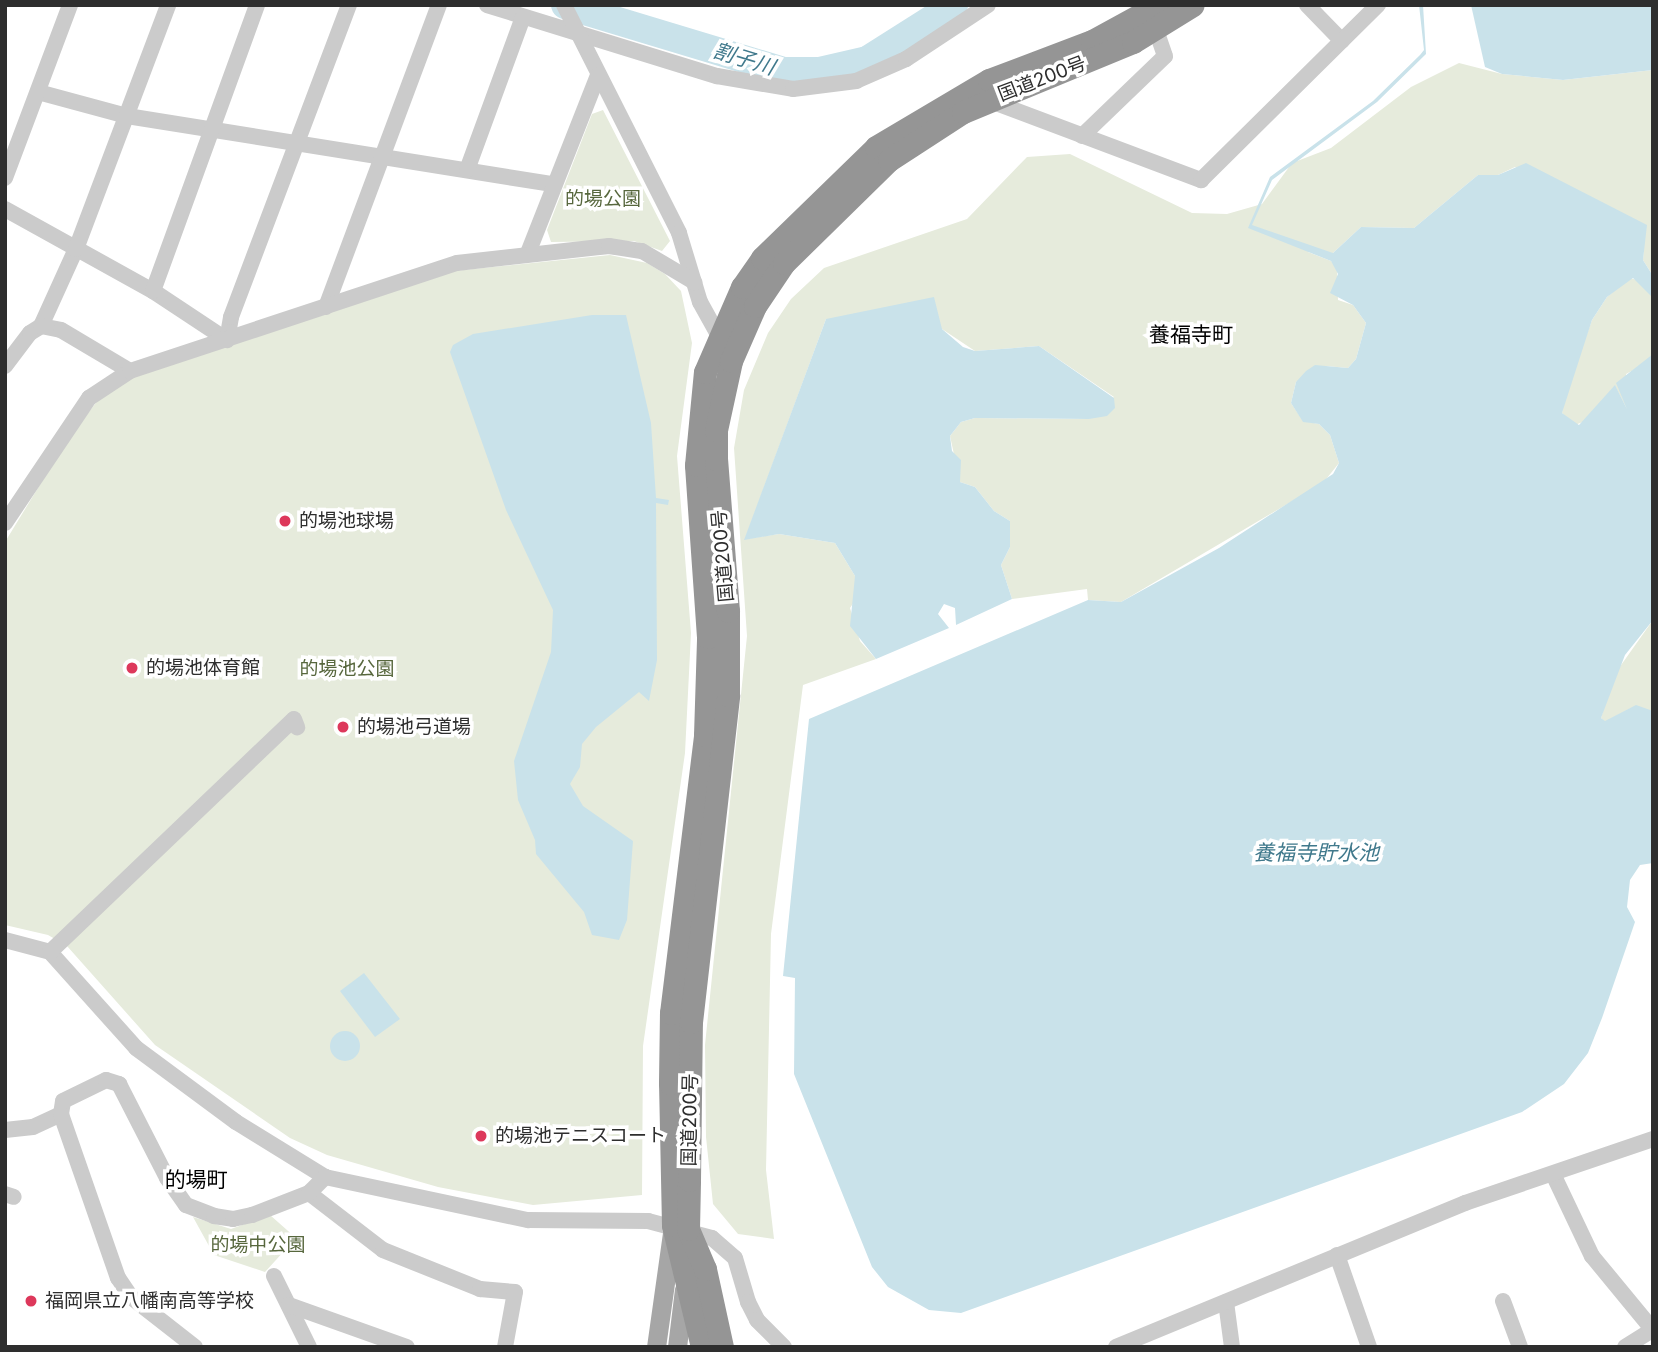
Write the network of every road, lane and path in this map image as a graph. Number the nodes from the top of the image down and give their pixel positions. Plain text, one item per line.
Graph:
1 (70, 5) edge
2 (168, 5) edge
3 (257, 5) edge
4 (349, 5) edge
5 (439, 5) edge
6 (487, 5) edge
7 (988, 5) edge
8 (1158, 5) edge
9 (1193, 5) edge
10 (1307, 5) edge
11 (1378, 5) edge
12 (523, 17) junction
13 (572, 19) edge
14 (1156, 30) junction
15 (1342, 41) junction
16 (598, 75) junction
17 (38, 92) junction
18 (988, 100) junction
19 (127, 116) junction
20 (211, 130) junction
21 (1083, 136) junction
22 (296, 144) junction
23 (9, 151) edge
24 (381, 158) junction
25 (467, 170) junction
26 (5, 178) edge
27 (553, 184) junction
28 (5, 209) edge
29 (76, 249) junction
30 (528, 253) junction
31 (695, 282) junction
32 (153, 290) junction
33 (326, 307) junction
34 (41, 326) junction
35 (728, 337) junction
36 (227, 340) junction
37 (5, 366) edge
38 (130, 371) junction
39 (5, 523) edge
40 (297, 727) dead end
41 (5, 940) edge
42 (50, 952) junction
43 (61, 1114) junction
44 (5, 1130) edge
45 (1653, 1139) edge
46 (1553, 1174) junction
47 (325, 1177) junction
48 (309, 1193) junction
49 (680, 1227) junction
50 (1337, 1255) junction
51 (274, 1276) dead end
52 (684, 1283) junction
53 (1503, 1301) dead end
54 (1226, 1302) junction
55 (289, 1305) junction
56 (1646, 1312) edge
57 (1652, 1330) edge
58 (195, 1347) edge
59 (309, 1347) edge
60 (407, 1347) edge
61 (505, 1347) edge
62 (656, 1347) edge
63 (677, 1347) edge
64 (702, 1347) edge
65 (722, 1347) edge
66 (784, 1347) edge
67 (1116, 1347) edge
68 (1233, 1347) edge
69 (1369, 1347) edge
70 (1520, 1347) edge
71 (1625, 1347) edge

1 - 17 street
2 - 19 street
3 - 20 street
4 - 22 street
5 - 24 street
6 - 12 street
7 - 13 street
8 - 35 highway, 国道200号
9 - 14 highway, 国道200号
10 - 15 street
11 - 15 street
12 - 13 street
12 - 25 street
13 - 16 street
14 - 18 highway, 国道200号
14 - 21 street
15 - 21 street
16 - 27 street
16 - 31 street
17 - 19 street
17 - 23 street
18 - 21 street
18 - 35 highway, 国道200号
19 - 20 street
19 - 29 street
20 - 22 street
20 - 32 street
22 - 24 street
22 - 36 street
23 - 26 street
24 - 25 street
24 - 33 street
25 - 27 street
27 - 30 street
28 - 29 street
29 - 32 street
29 - 34 street
30 - 31 street
30 - 33 street
31 - 35 street
32 - 36 street
33 - 36 street
34 - 37 street
34 - 38 street
35 - 49 highway, 国道200号
36 - 38 street
38 - 39 street
40 - 42 street
41 - 42 street
42 - 47 street
43 - 44 street
43 - 48 street
43 - 58 street
45 - 46 street
46 - 50 street
46 - 56 street
47 - 48 street
47 - 49 street
48 - 61 street
49 - 52 highway, 国道200号
49 - 62 main road
49 - 65 highway, 国道200号
49 - 66 street
50 - 54 street
50 - 69 street
51 - 55 street
52 - 63 main road
52 - 64 highway, 国道200号
53 - 70 street
54 - 67 street
54 - 68 street
55 - 59 street
55 - 60 street
56 - 57 street
57 - 71 street

